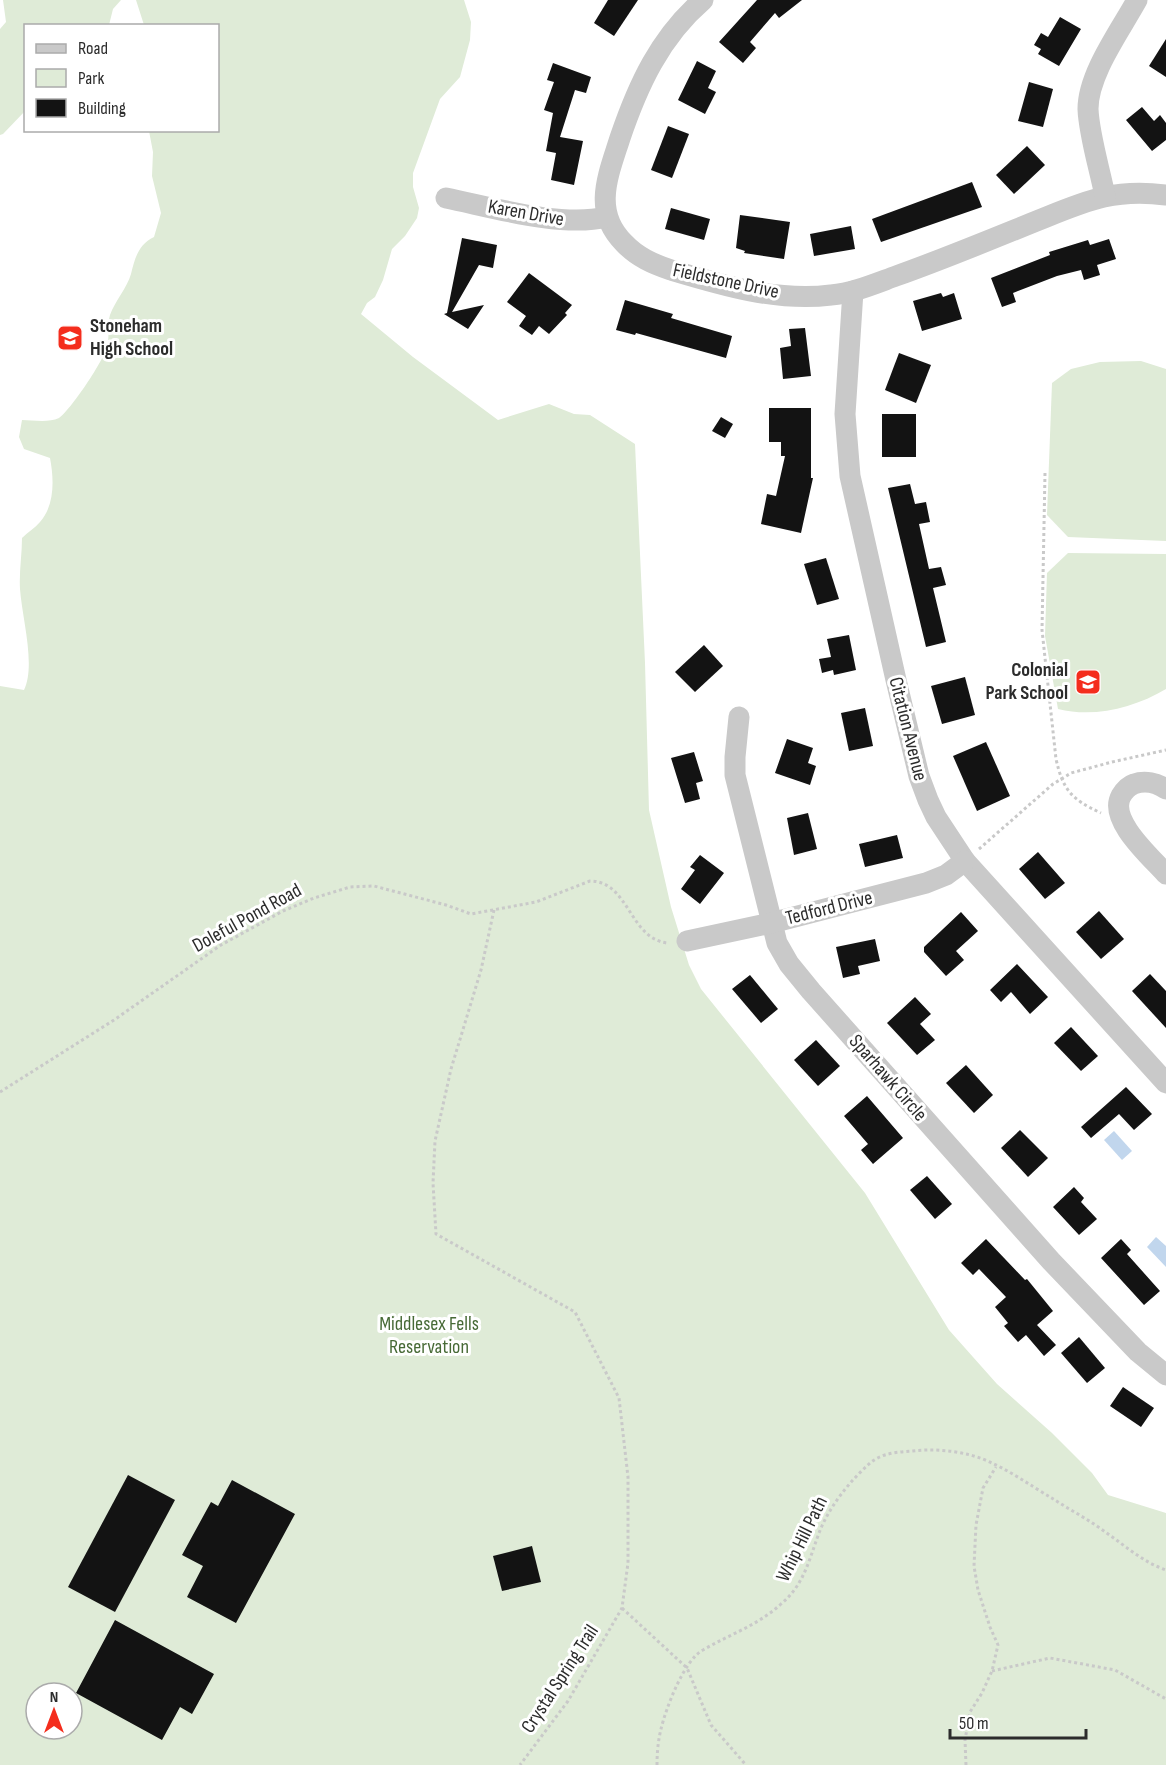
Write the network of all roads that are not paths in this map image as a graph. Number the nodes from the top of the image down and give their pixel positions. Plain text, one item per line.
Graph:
1 (703, 0) edge
2 (1137, 0) edge
3 (1166, 195) edge
4 (1105, 196) junction
5 (446, 198) dead end
6 (606, 217) junction
7 (853, 291) junction
8 (739, 717) dead end
9 (1166, 789) edge
10 (965, 861) junction
11 (1166, 874) edge
12 (771, 923) junction
13 (687, 941) road end
14 (1166, 1083) edge
15 (1166, 1375) edge

1 - 6 street
2 - 4 street
3 - 4 street, Fieldstone Drive
4 - 7 street, Fieldstone Drive
5 - 6 street, Karen Drive
6 - 7 street, Fieldstone Drive
7 - 10 street, Citation Avenue
8 - 12 street, Sparhawk Circle
9 - 11 street
10 - 12 street, Tedford Drive
10 - 14 street, Citation Avenue
12 - 13 street, Tedford Drive
12 - 15 street, Sparhawk Circle

